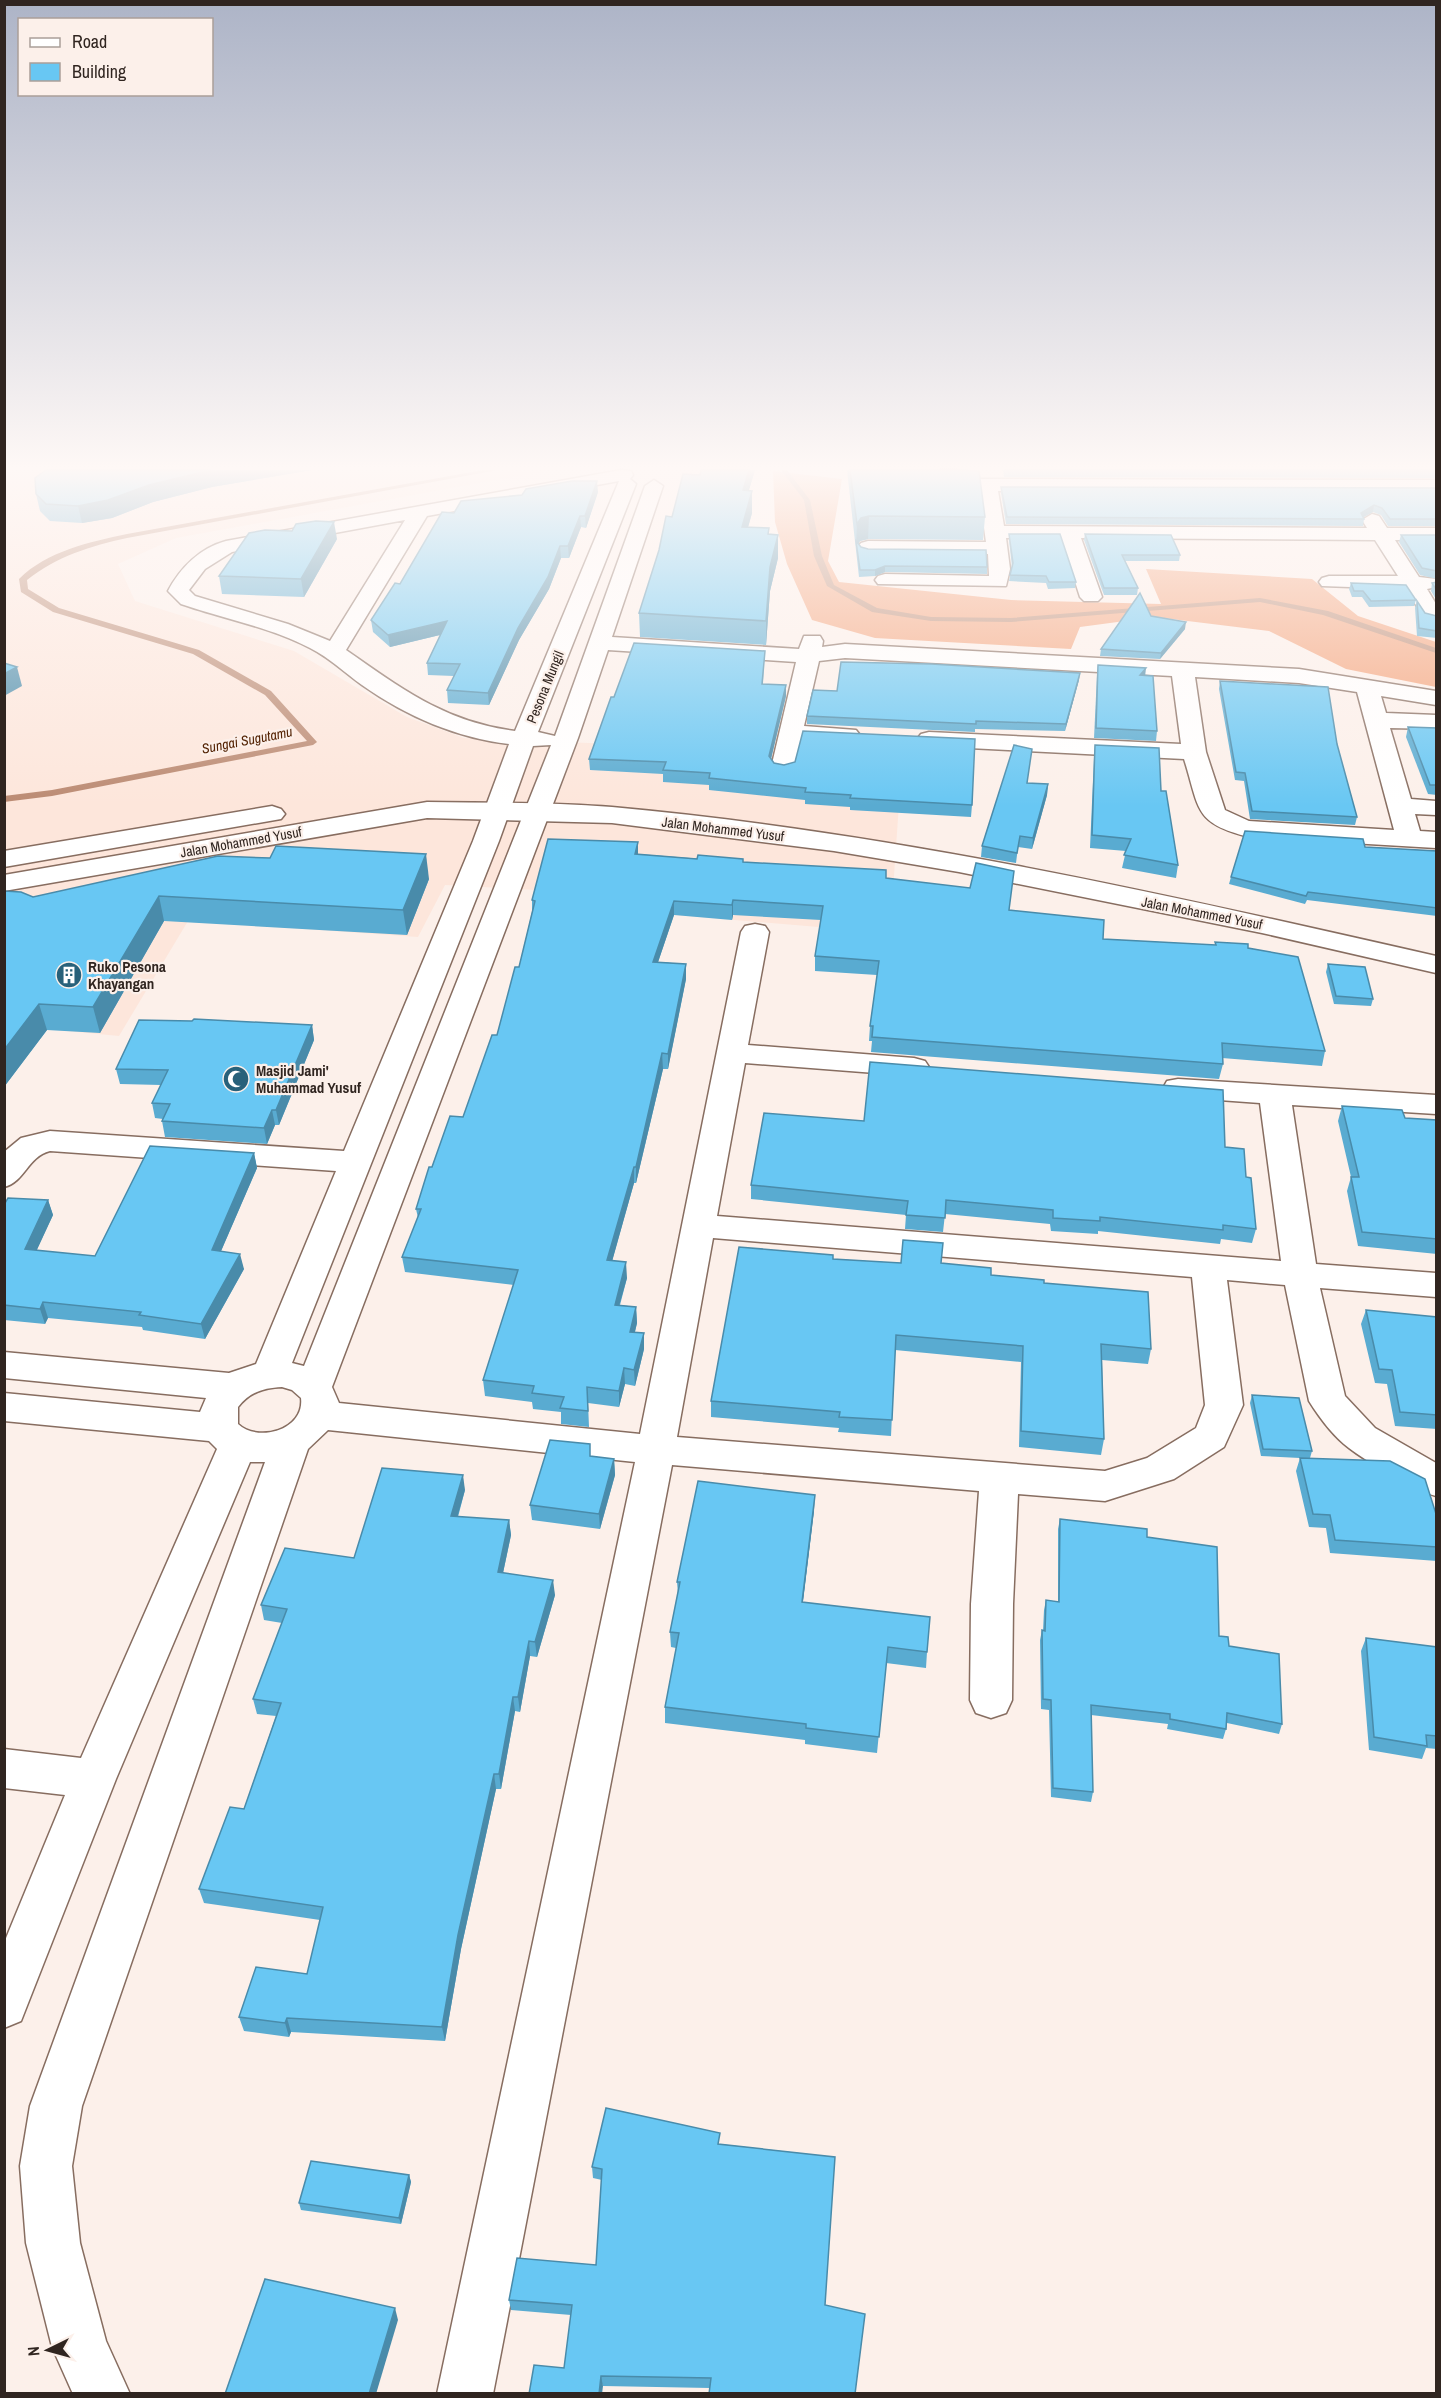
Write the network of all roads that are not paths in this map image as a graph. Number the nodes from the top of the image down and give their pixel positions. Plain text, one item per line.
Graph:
1 (182, 582) edge
2 (377, 582) edge
3 (587, 582) edge
4 (621, 582) edge
5 (1086, 582) edge
6 (1329, 582) dead end
7 (1411, 582) junction
8 (1437, 583) edge
9 (1091, 597) dead end
10 (1435, 614) edge
11 (604, 636) junction
12 (809, 648) junction
13 (334, 652) junction
14 (1182, 670) junction
15 (1367, 688) junction
16 (1437, 698) edge
17 (1375, 720) junction
18 (1437, 722) edge
19 (790, 732) junction
20 (873, 736) edge
21 (566, 738) junction
22 (909, 738) edge
23 (524, 740) junction
24 (1194, 752) junction
25 (783, 768) edge
26 (499, 806) junction
27 (1401, 806) junction
28 (539, 807) junction
29 (1437, 808) edge
30 (1409, 838) junction
31 (1437, 840) edge
32 (4, 859) edge
33 (4, 883) edge
34 (453, 922) junction
35 (493, 925) junction
36 (754, 932) dead end
37 (1437, 943) edge
38 (1437, 965) edge
39 (732, 1053) junction
40 (944, 1069) edge
41 (1145, 1085) edge
42 (1275, 1095) junction
43 (1437, 1104) edge
44 (357, 1162) junction
45 (4, 1177) edge
46 (699, 1226) junction
47 (1208, 1268) junction
48 (1300, 1275) junction
49 (1437, 1285) edge
50 (4, 1365) edge
51 (270, 1373) junction
52 (235, 1388) junction
53 (4, 1407) edge
54 (308, 1414) junction
55 (229, 1436) junction
56 (656, 1451) junction
57 (999, 1478) junction
58 (1437, 1481) edge
59 (991, 1700) dead end
60 (4, 1768) edge
61 (94, 1779) junction
62 (4, 2004) edge
63 (102, 2394) edge
64 (465, 2394) edge

1 - 13 street
2 - 13 street
3 - 23 street, Pesona Mungil
4 - 11 street
5 - 9 street
6 - 7 street
7 - 8 street
7 - 10 street
11 - 12 street
11 - 21 street
12 - 14 street
12 - 19 street
13 - 23 street
14 - 15 street
14 - 24 street
15 - 16 street
15 - 17 street
17 - 18 street
17 - 27 street
19 - 20 street
19 - 25 street
21 - 23 street
21 - 28 street
22 - 24 street
23 - 26 street, Pesona Mungil
24 - 30 street
26 - 28 street
26 - 32 street, Jalan Mohammed Yusuf
26 - 33 street, Jalan Mohammed Yusuf
26 - 34 street, Pesona Mungil
27 - 29 street
27 - 30 street
28 - 35 street
28 - 37 street, Jalan Mohammed Yusuf
28 - 38 street, Jalan Mohammed Yusuf
30 - 31 street
34 - 35 street
34 - 44 street, Pesona Mungil
35 - 54 street
36 - 39 street
39 - 40 street
39 - 46 street
41 - 42 street
42 - 43 street
42 - 48 street
44 - 45 street
44 - 51 street, Pesona Mungil
46 - 47 street
46 - 56 street
47 - 48 street
47 - 57 street
48 - 49 street
48 - 58 street
50 - 52 street
51 - 52 street
51 - 54 street
52 - 55 street
53 - 55 street
54 - 55 street
54 - 56 street
54 - 63 street
55 - 61 street
56 - 57 street
56 - 64 street
57 - 59 street
60 - 61 street
61 - 62 street

